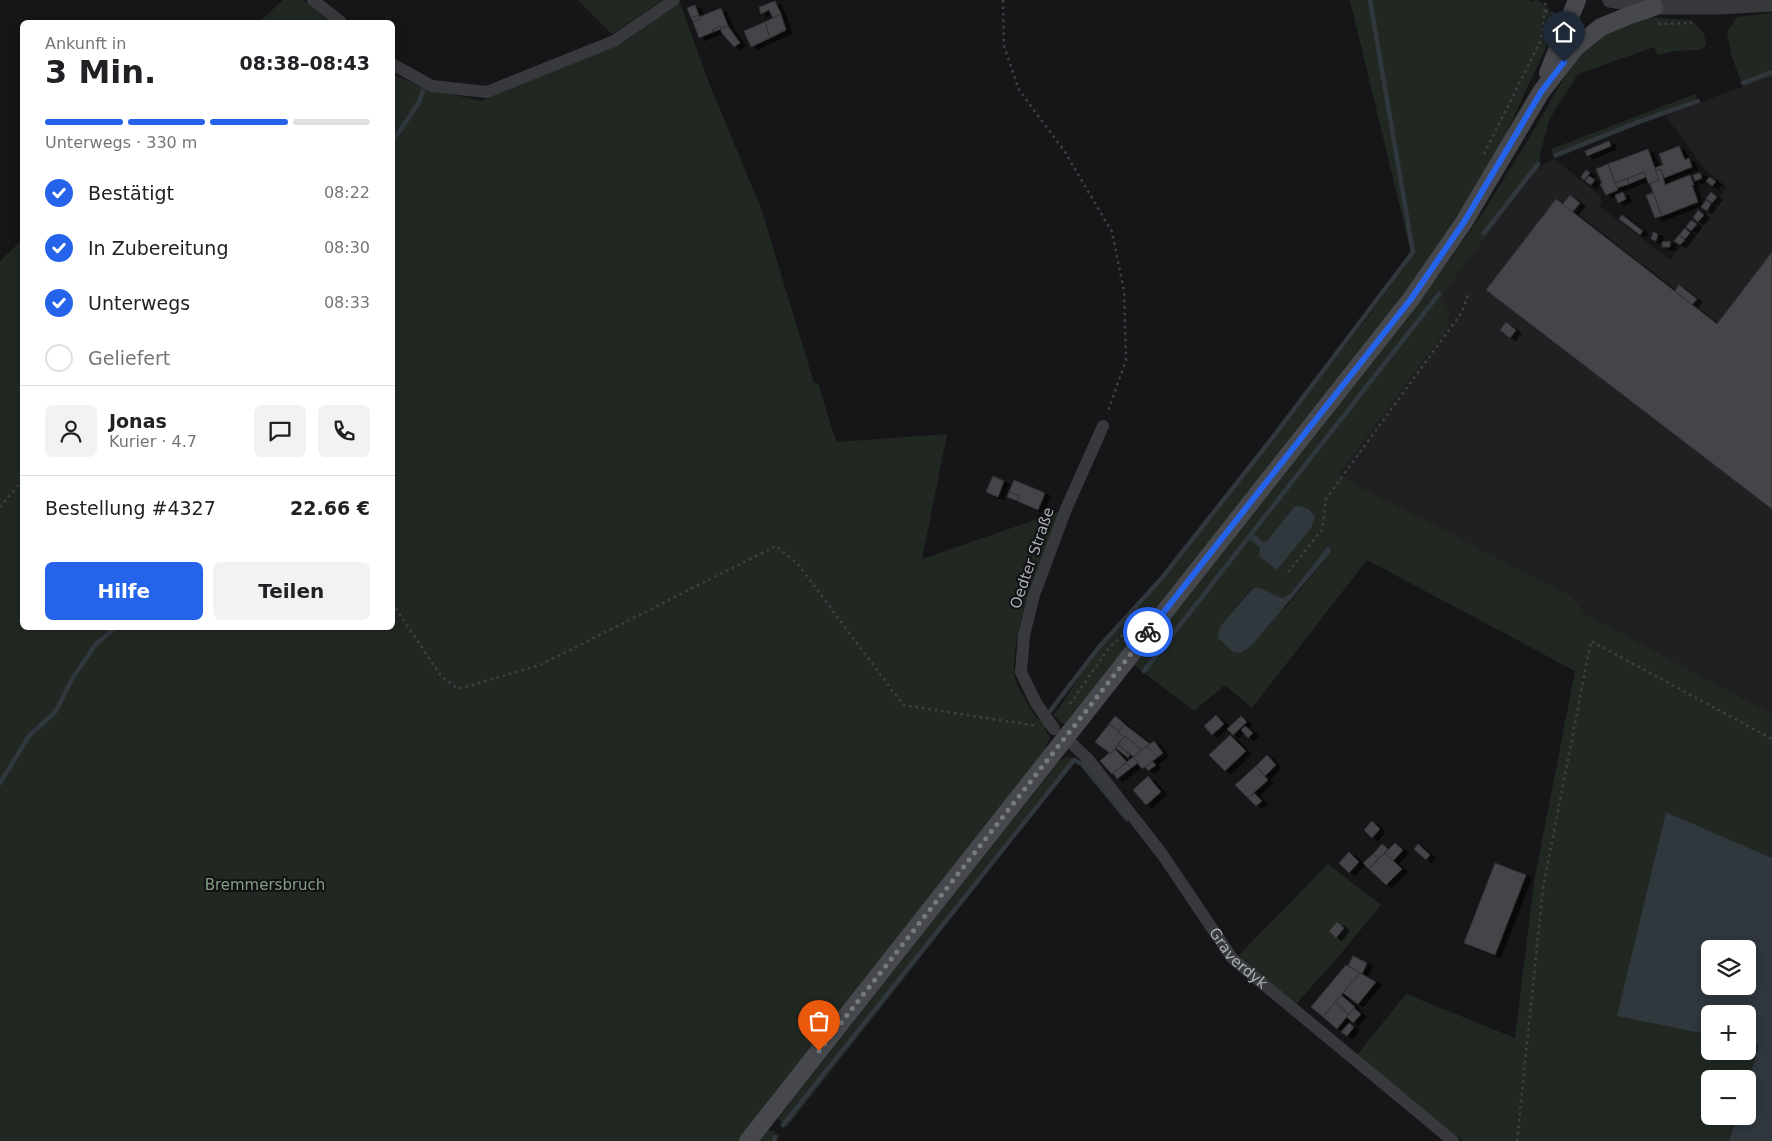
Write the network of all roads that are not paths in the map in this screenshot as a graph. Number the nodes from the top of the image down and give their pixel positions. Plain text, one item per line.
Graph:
1 (313, 0) edge
2 (674, 0) edge
3 (1577, 0) edge
4 (1610, 0) edge
5 (1772, 4) edge
6 (1654, 7) junction
7 (338, 20) edge
8 (395, 66) edge
9 (1541, 92) junction
10 (1103, 426) road end
11 (1060, 733) junction
12 (748, 1141) edge
13 (1453, 1141) edge

1 - 7 street
2 - 8 street
3 - 9 main road
4 - 6 street
5 - 6 street
6 - 9 main road
9 - 11 main road
10 - 11 street, Oedter Straße
11 - 12 main road
11 - 13 street, Graverdyk

